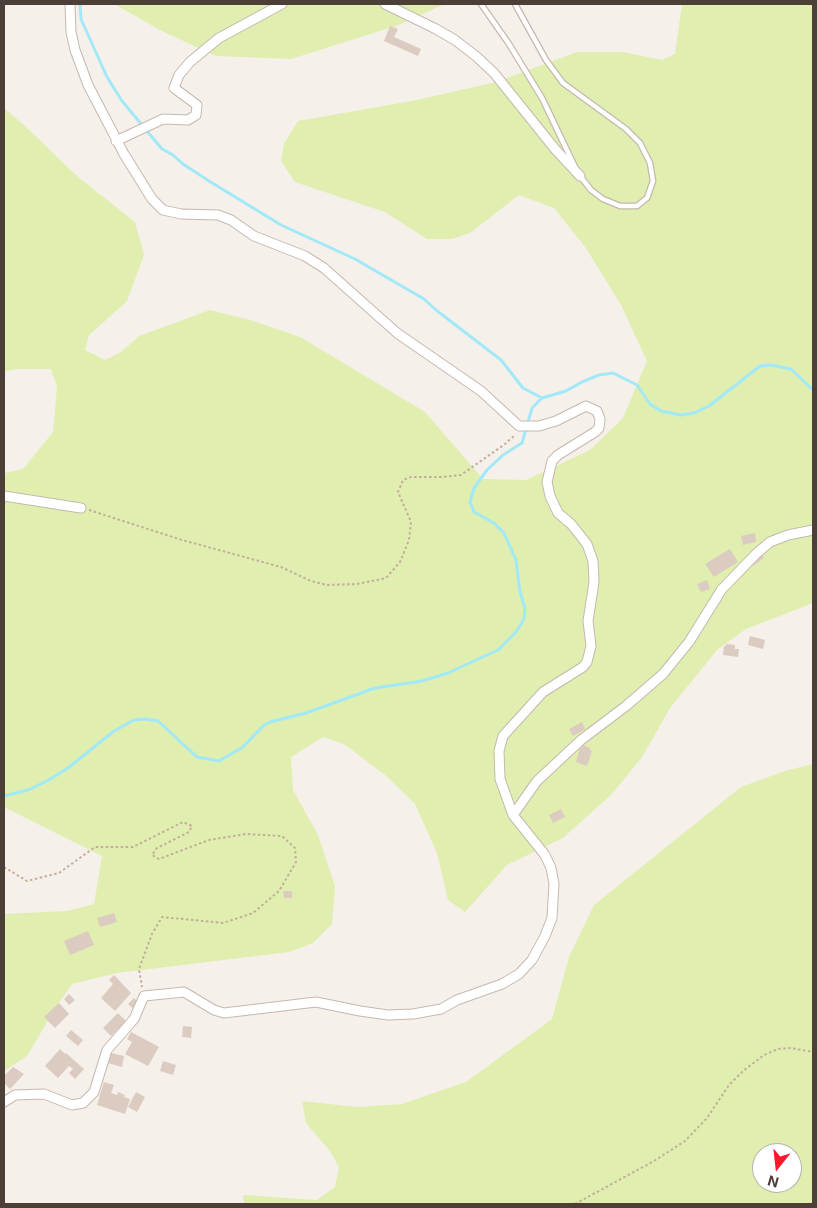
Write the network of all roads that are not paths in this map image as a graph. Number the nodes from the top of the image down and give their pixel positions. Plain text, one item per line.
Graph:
1 (70, 4) edge
2 (282, 4) edge
3 (385, 4) edge
4 (481, 4) edge
5 (515, 4) edge
6 (119, 139) junction
7 (580, 176) junction
8 (4, 496) edge
9 (81, 508) road end
10 (813, 530) edge
11 (513, 815) junction
12 (4, 1102) edge

1 - 6 street
2 - 6 street
3 - 7 street
4 - 7 lane
5 - 7 lane
6 - 11 street
8 - 9 street
10 - 11 street
11 - 12 street

